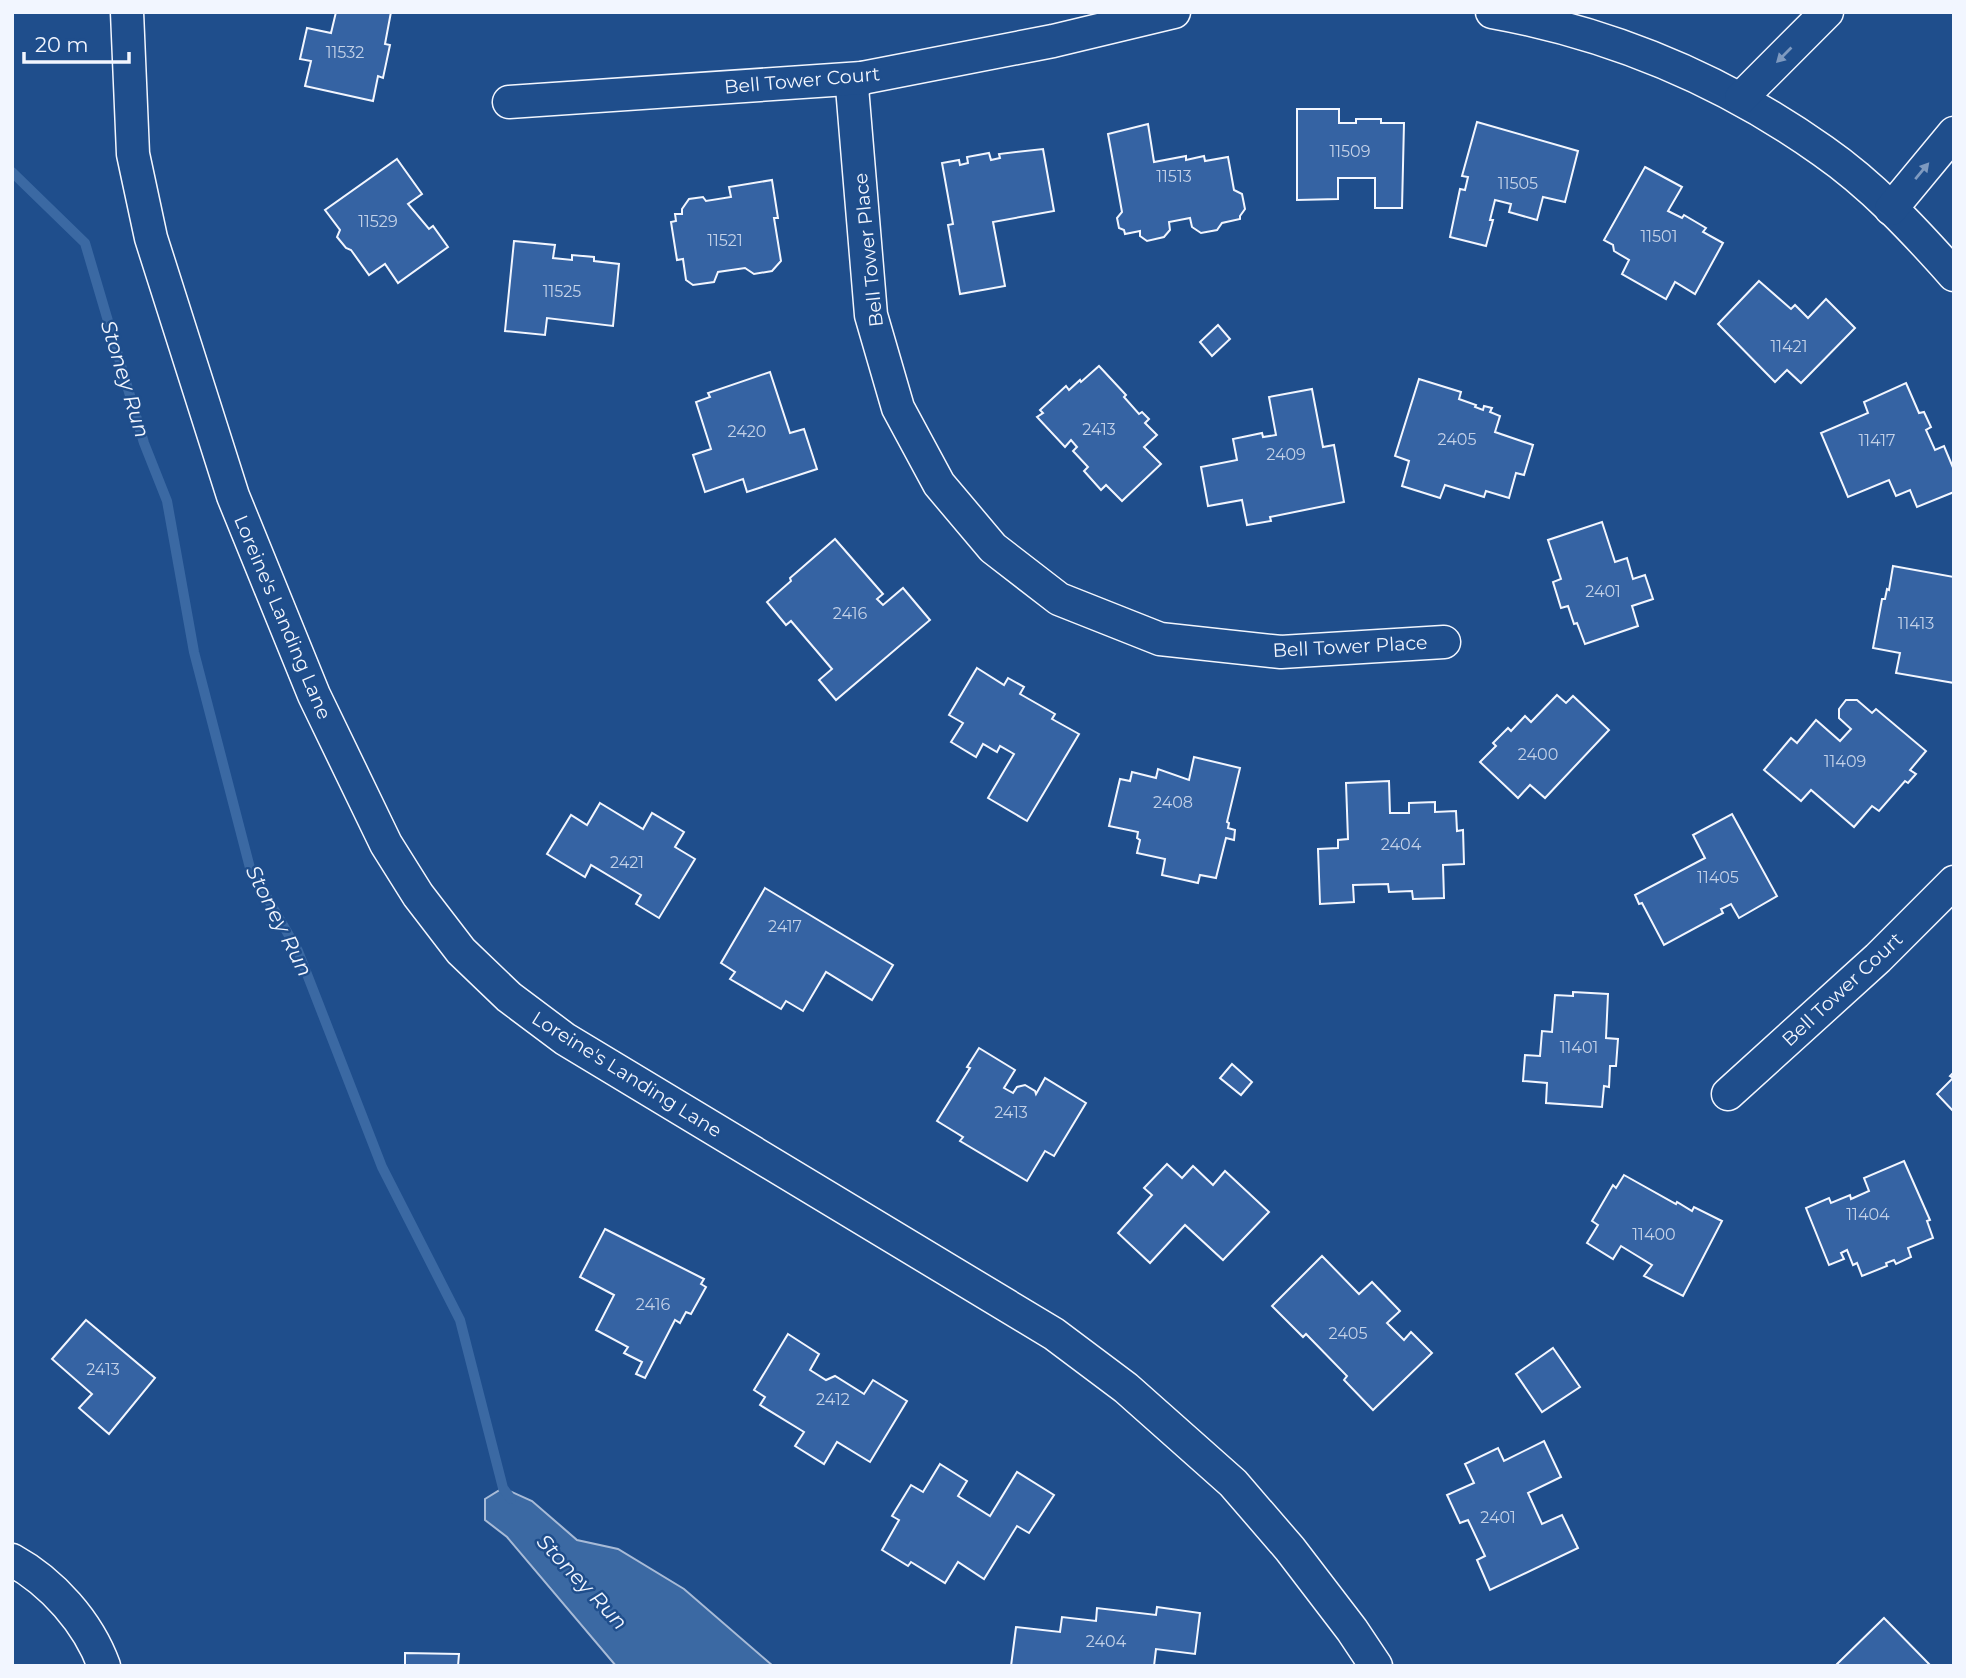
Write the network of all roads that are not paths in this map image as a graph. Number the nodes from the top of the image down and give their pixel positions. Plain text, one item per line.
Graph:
1 (127, 12) edge
2 (1174, 12) edge
3 (1492, 12) edge
4 (1827, 12) edge
5 (862, 78) junction
6 (1741, 97) junction
7 (509, 102) dead end
8 (1954, 133) edge
9 (1891, 209) junction
10 (1954, 275) edge
11 (1444, 642) dead end
12 (1954, 882) edge
13 (1728, 1094) dead end
14 (12, 1560) edge
15 (104, 1666) edge
16 (1376, 1666) edge

1 - 16 street, Loreine's Landing Lane
2 - 5 street, Bell Tower Court
3 - 6 street
4 -> 6 street
5 - 7 street, Bell Tower Court
5 - 11 street, Bell Tower Place
6 - 9 street
9 -> 8 street
9 - 10 street
12 - 13 street, Bell Tower Court
14 - 15 street

